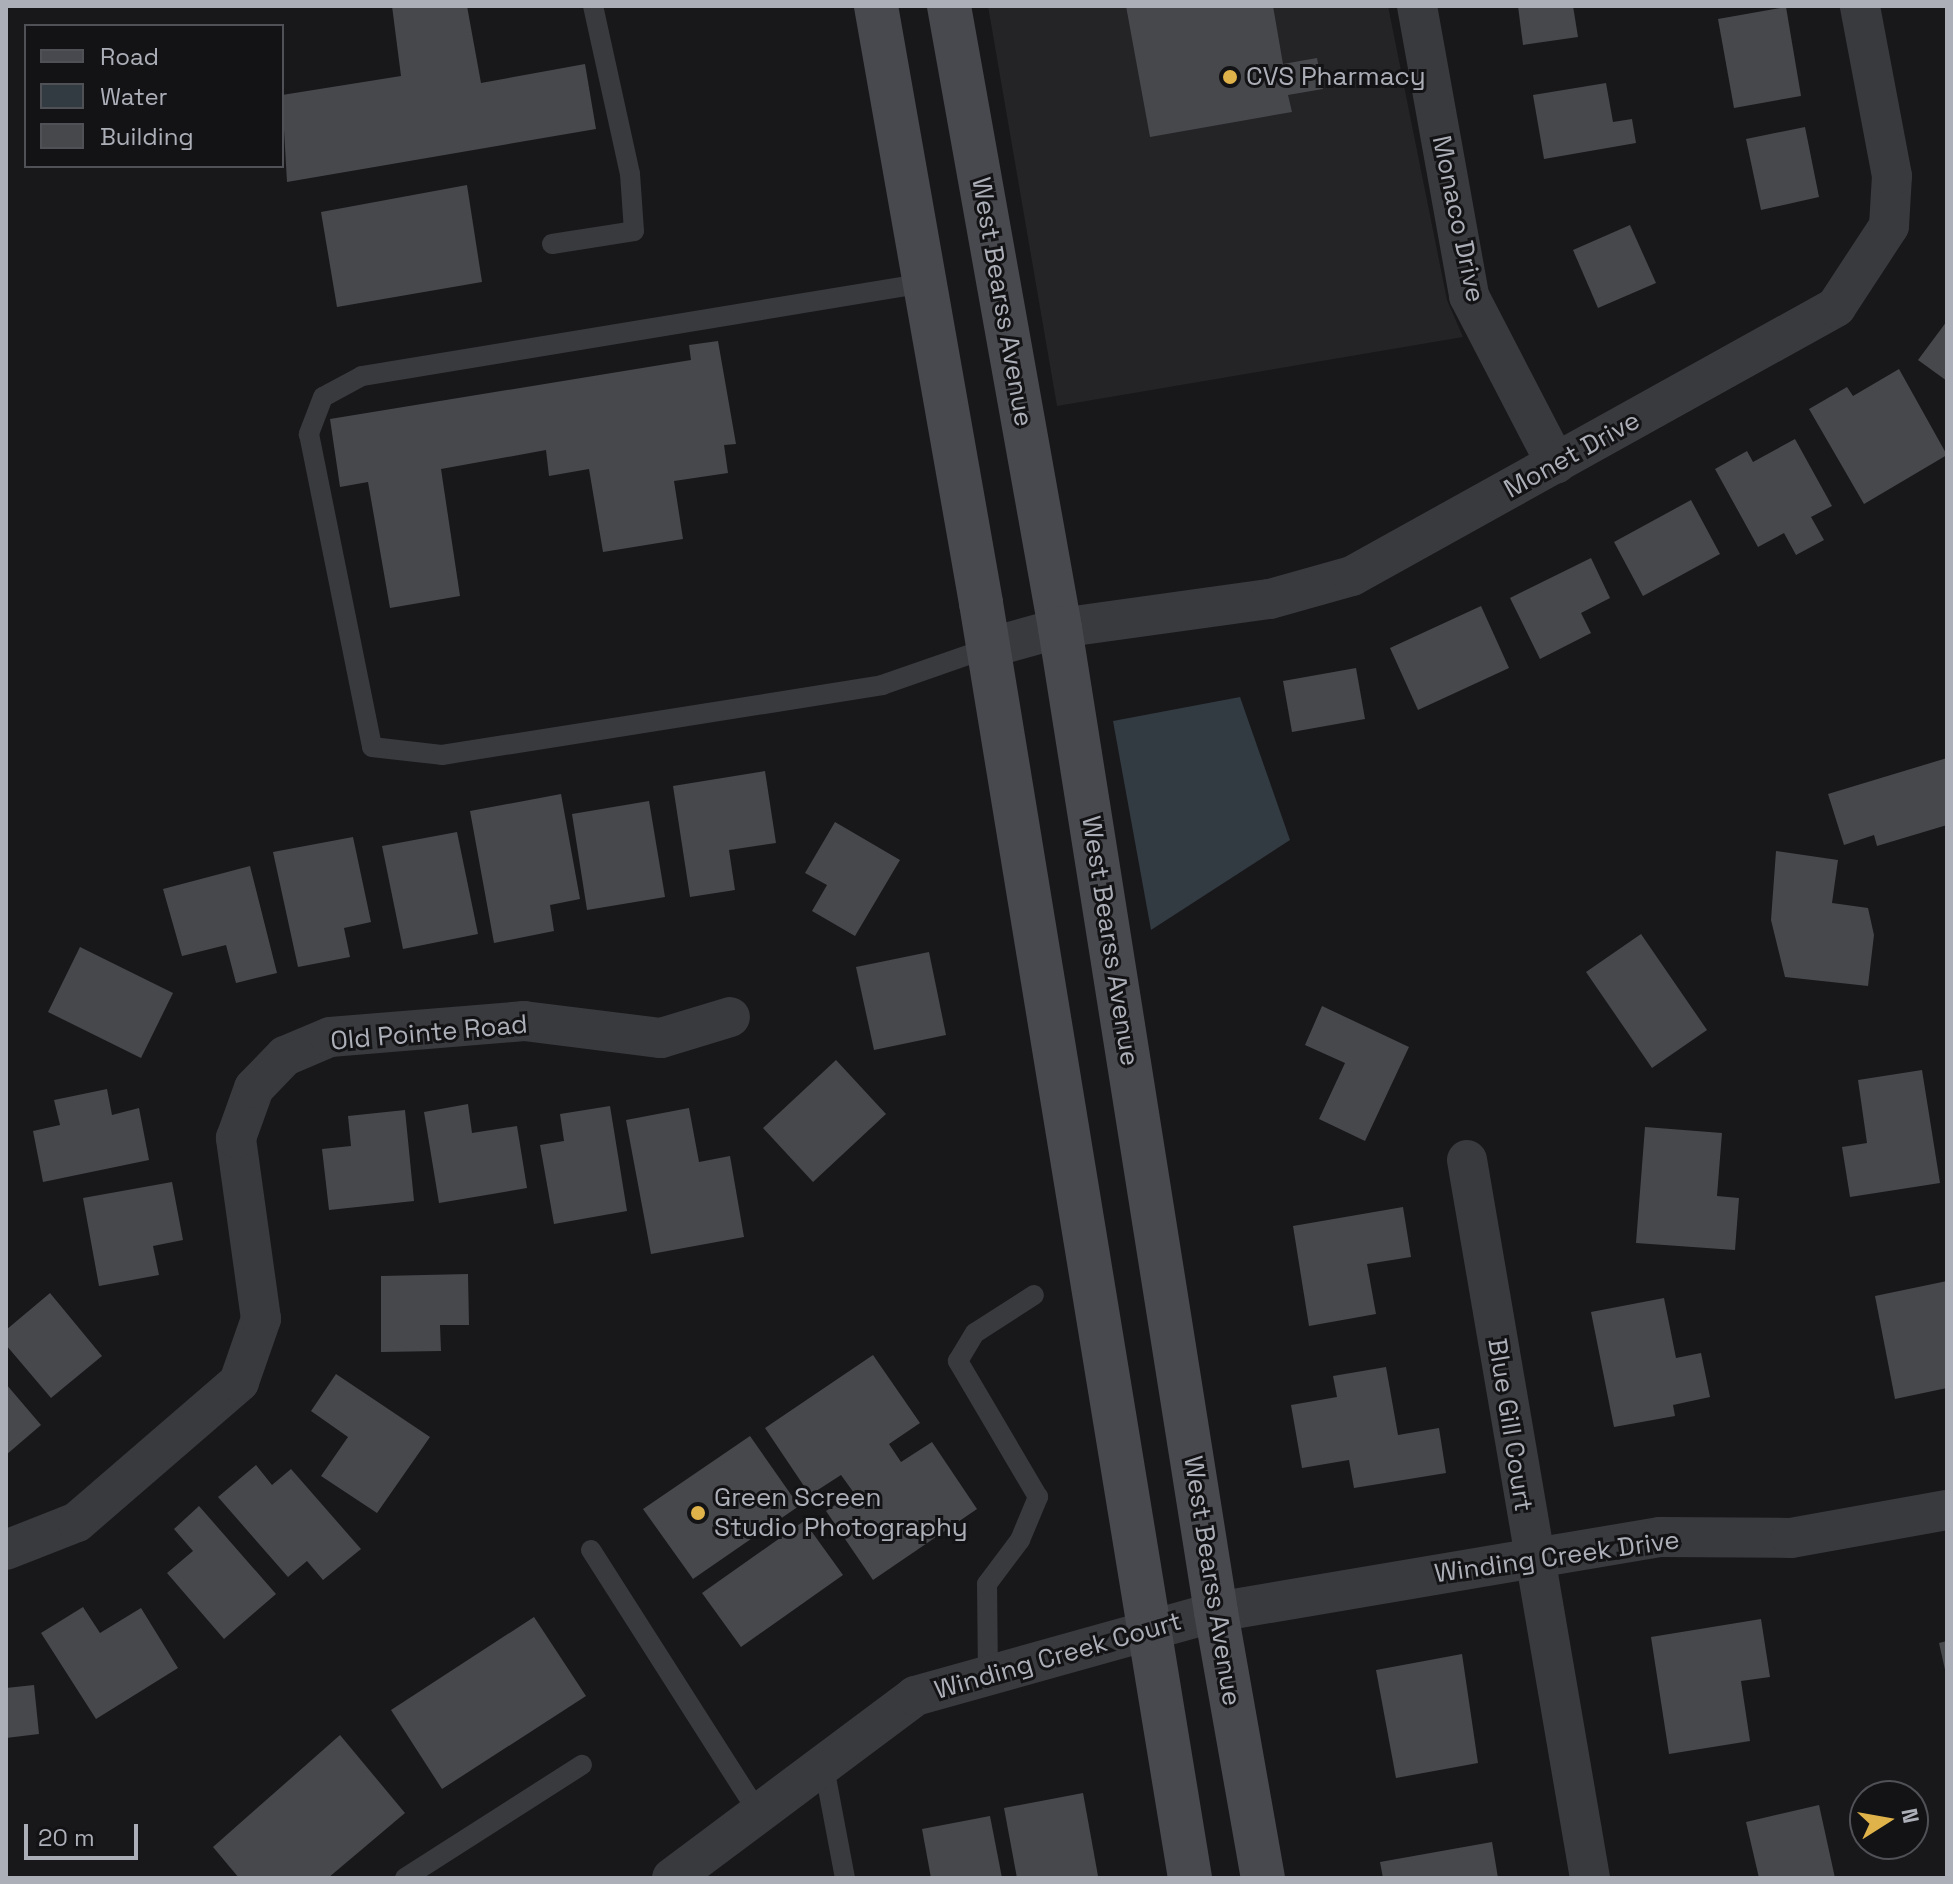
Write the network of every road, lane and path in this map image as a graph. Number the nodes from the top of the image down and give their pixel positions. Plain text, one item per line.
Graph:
1 (593, 6) edge
2 (876, 6) edge
3 (949, 6) edge
4 (1417, 6) edge
5 (1860, 6) edge
6 (552, 244) dead end
7 (925, 283) junction
8 (1556, 464) junction
9 (1060, 628) junction
10 (988, 648) junction
11 (730, 1017) dead end
12 (1467, 1160) dead end
13 (1034, 1295) dead end
14 (1947, 1510) edge
15 (6, 1550) edge
16 (591, 1550) dead end
17 (1531, 1558) junction
18 (1216, 1612) junction
19 (1147, 1631) junction
20 (988, 1676) junction
21 (582, 1765) dead end
22 (824, 1767) junction
23 (759, 1814) junction
24 (405, 1878) edge
25 (672, 1878) edge
26 (845, 1878) edge
27 (1190, 1878) edge
28 (1263, 1878) edge
29 (1590, 1878) edge

1 - 6 lane
2 - 7 main road
3 - 9 main road, West Bearss Avenue
4 - 8 street, Monaco Drive
5 - 8 street, Monet Drive
7 - 10 main road
7 - 10 lane
8 - 9 street, Monet Drive
9 - 10 street, Monet Drive
9 - 18 main road, West Bearss Avenue
10 - 19 main road
11 - 15 street, Old Pointe Road
12 - 17 street, Blue Gill Court
13 - 20 lane
14 - 17 street, Winding Creek Drive
16 - 23 lane
17 - 18 street, Winding Creek Drive
17 - 29 street, Blue Gill Court
18 - 19 street, Winding Creek Court
18 - 28 main road, West Bearss Avenue
19 - 20 street, Winding Creek Court
19 - 27 main road
20 - 22 street, Winding Creek Court
21 - 24 lane
22 - 23 street, Winding Creek Court
22 - 26 lane
23 - 25 street, Winding Creek Court

